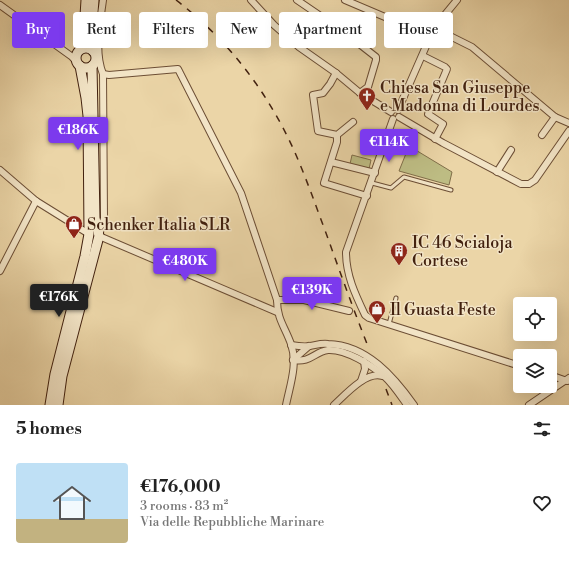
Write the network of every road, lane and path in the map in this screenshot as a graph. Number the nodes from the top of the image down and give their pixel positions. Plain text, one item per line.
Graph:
1 (86, 0) edge
2 (94, 0) edge
3 (103, 0) edge
4 (250, 0) edge
5 (297, 0) edge
6 (345, 0) edge
7 (457, 0) edge
8 (0, 5) edge
9 (447, 12) edge
10 (384, 17) edge
11 (453, 38) edge
12 (426, 48) edge
13 (80, 50) junction
14 (93, 51) junction
15 (67, 53) junction
16 (423, 56) junction
17 (78, 64) junction
18 (92, 66) junction
19 (336, 73) junction
20 (103, 74) junction
21 (360, 92) junction
22 (394, 111) junction
23 (555, 117) junction
24 (396, 118) junction
25 (353, 122) dead end
26 (569, 123) edge
27 (569, 131) edge
28 (337, 135) junction
29 (542, 135) dead end
30 (435, 139) junction
31 (511, 150) dead end
32 (331, 162) junction
33 (0, 170) edge
34 (497, 172) junction
35 (375, 173) junction
36 (372, 183) junction
37 (451, 190) dead end
38 (366, 198) junction
39 (36, 201) junction
40 (89, 234) junction
41 (99, 236) junction
42 (0, 272) edge
43 (396, 298) dead end
44 (277, 300) junction
45 (349, 311) dead end
46 (277, 312) junction
47 (389, 324) junction
48 (291, 345) junction
49 (309, 346) junction
50 (360, 353) junction
51 (293, 360) junction
52 (365, 363) junction
53 (513, 364) edge
54 (384, 376) junction
55 (557, 377) edge
56 (568, 380) edge
57 (361, 381) junction
58 (50, 405) edge
59 (58, 405) edge
60 (286, 405) edge
61 (334, 405) edge
62 (407, 405) edge
63 (414, 405) edge
64 (529, 405) edge

1 - 13 main road
2 - 14 main road
3 - 20 street
4 - 19 street
5 - 21 street
6 - 10 street
7 - 9 street
8 - 15 street
11 - 23 street
12 - 16 street
13 - 14 main road
13 - 15 street
13 - 17 main road
14 - 18 main road
15 - 17 street
16 - 22 street
16 - 30 street
17 - 18 main road
17 - 40 main road
18 - 41 main road
19 - 21 street
19 - 28 street
20 - 41 street
20 - 44 street
21 - 22 street
22 - 24 street
23 - 26 street
23 - 29 street
24 - 30 street
24 - 35 street
25 - 28 street
27 - 34 street
28 - 32 street
30 - 34 street
31 - 34 street
32 - 35 street
32 - 38 street
33 - 39 street
35 - 36 street
36 - 37 lane
36 - 38 street
38 - 47 street
39 - 40 street
39 - 42 street
40 - 58 main road
41 - 46 street
41 - 59 main road
43 - 47 lane
44 - 45 street
44 - 46 street
46 - 48 street
47 - 53 street
48 - 49 street
48 - 51 street
49 - 50 street
49 - 51 street
50 - 52 street
50 - 63 street
51 - 52 street
51 - 60 street
52 - 54 street
52 - 57 street
54 - 57 street
54 - 62 street
55 - 56 street
56 - 64 street
57 - 61 street

